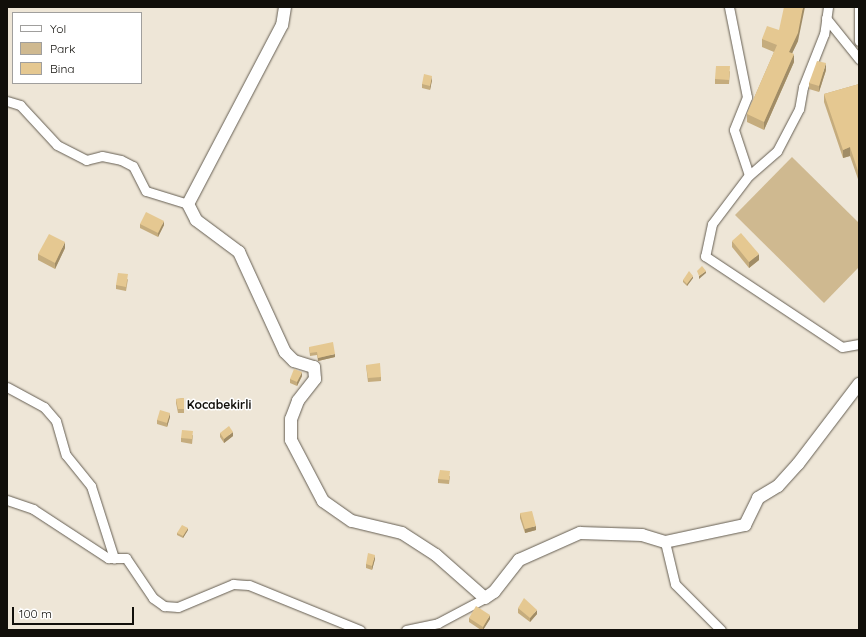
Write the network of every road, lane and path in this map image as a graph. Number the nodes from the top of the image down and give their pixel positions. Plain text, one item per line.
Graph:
1 (285, 7) edge
2 (729, 7) edge
3 (828, 7) edge
4 (859, 7) edge
5 (826, 18) junction
6 (859, 41) edge
7 (859, 59) edge
8 (7, 101) edge
9 (749, 175) junction
10 (188, 204) junction
11 (859, 344) edge
12 (859, 384) edge
13 (7, 387) edge
14 (7, 500) edge
15 (666, 542) junction
16 (114, 558) junction
17 (485, 598) junction
18 (360, 630) edge
19 (406, 630) edge
20 (721, 630) edge

1 - 10 street
2 - 9 street
3 - 5 street
4 - 6 street
5 - 7 street
5 - 9 street
8 - 10 street
9 - 11 street
10 - 17 street
12 - 15 street
13 - 16 street
14 - 16 street
15 - 17 street
15 - 20 street
16 - 18 street
17 - 19 street

